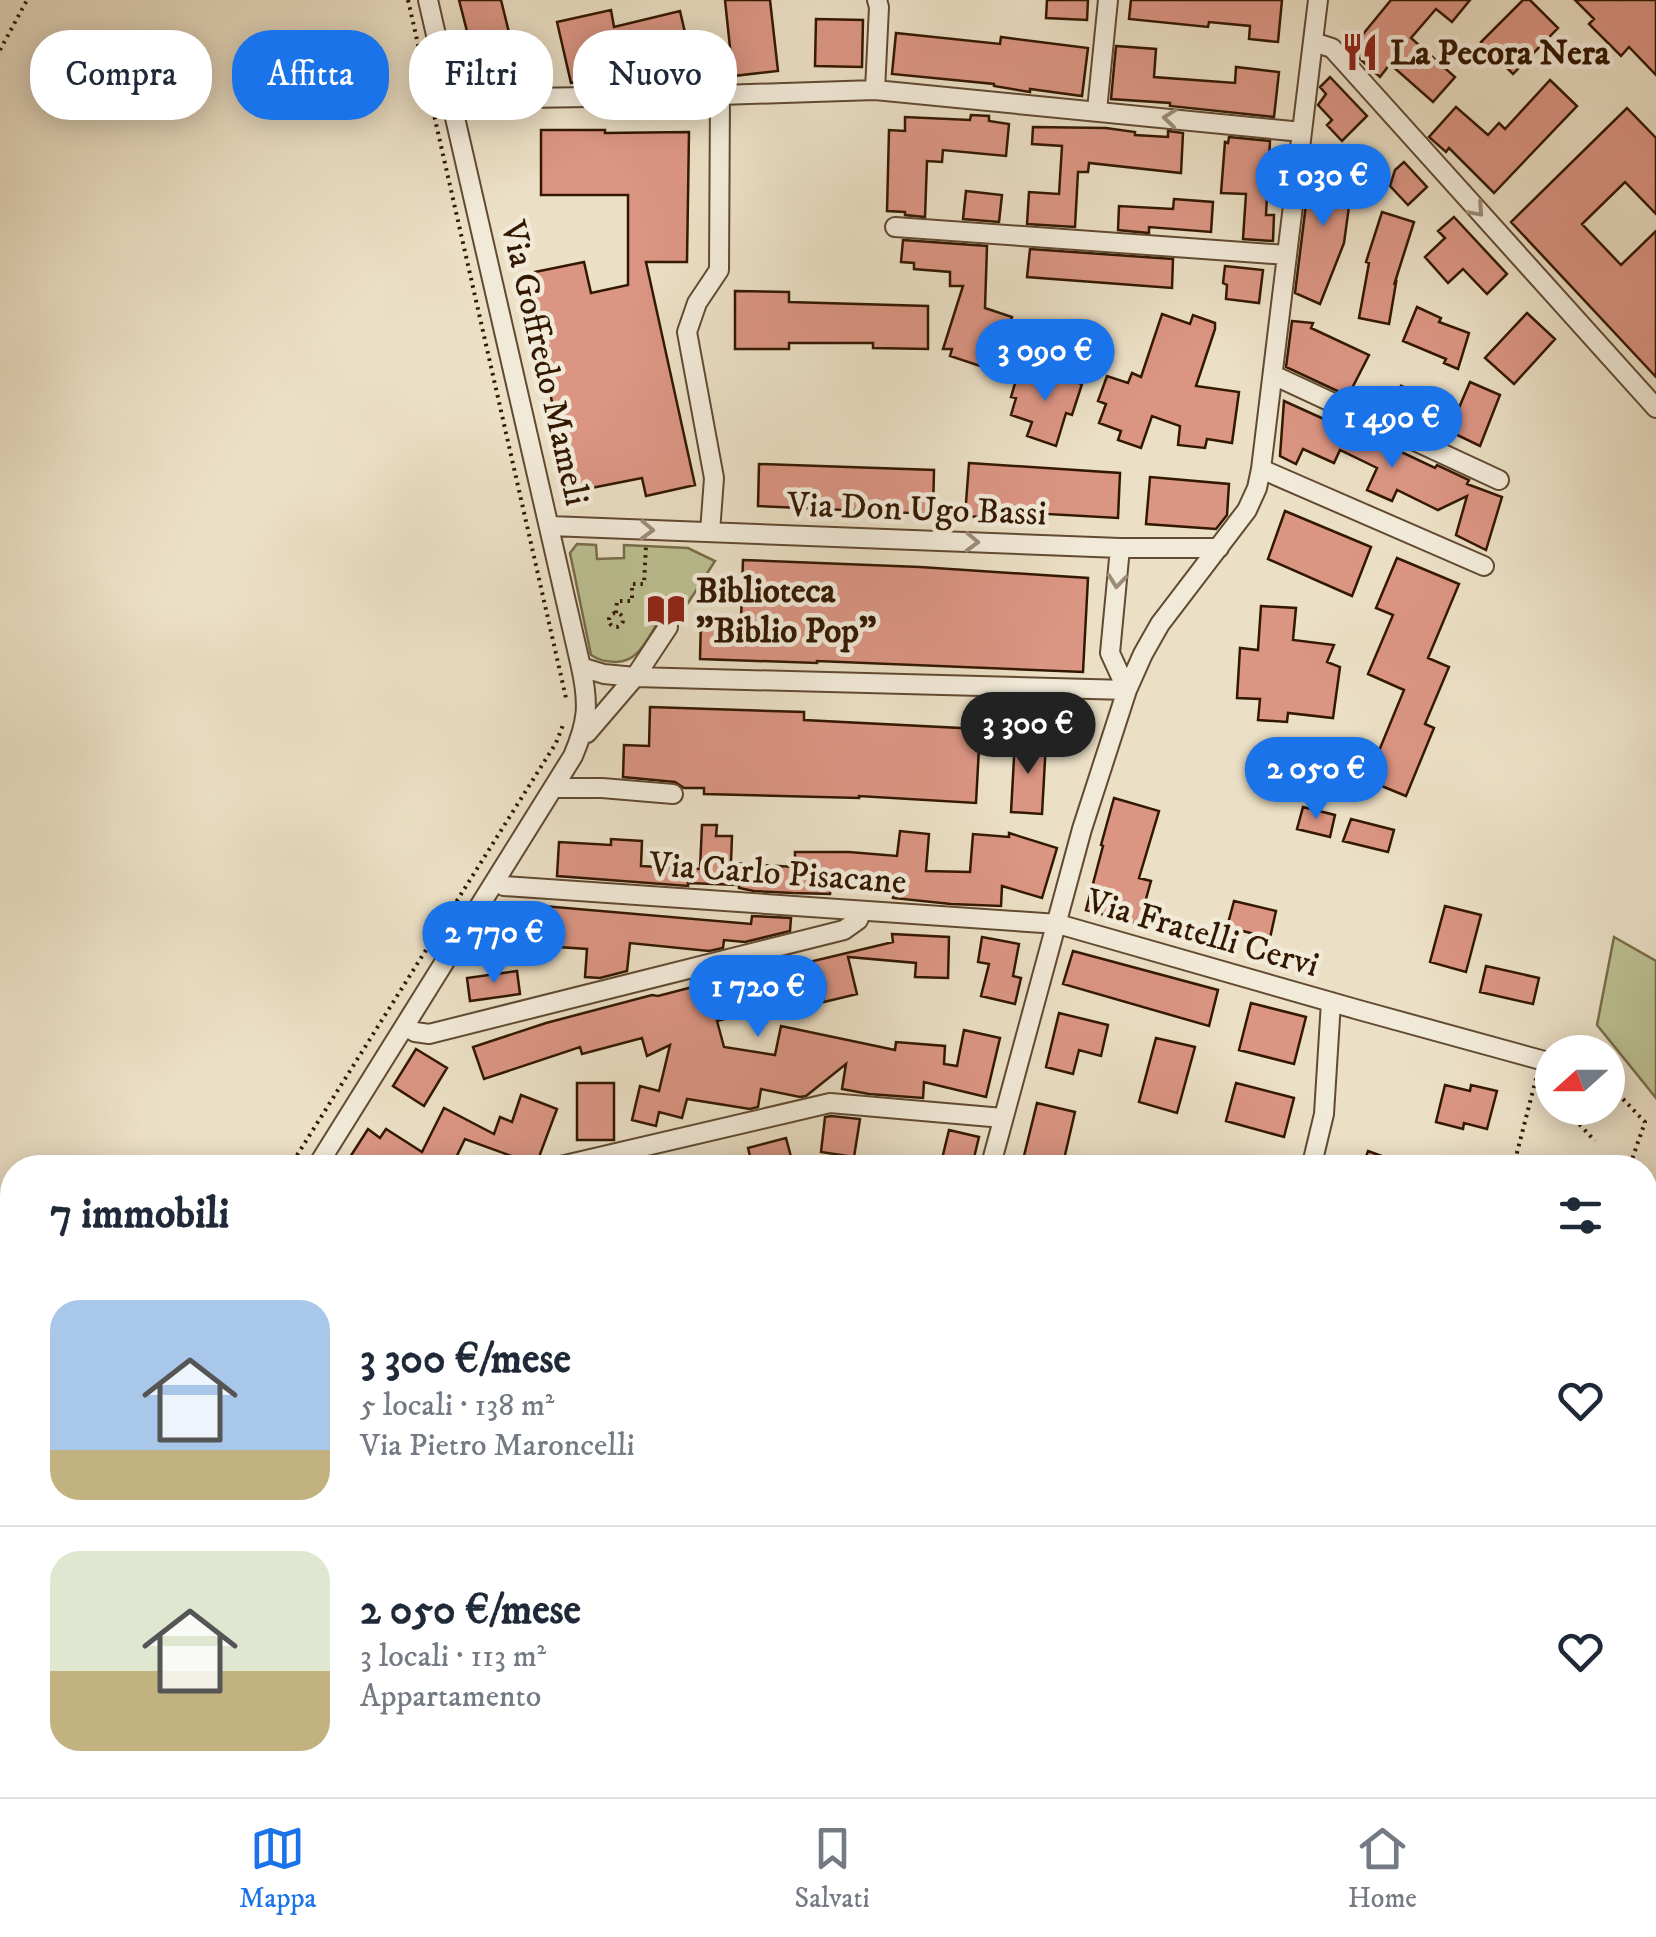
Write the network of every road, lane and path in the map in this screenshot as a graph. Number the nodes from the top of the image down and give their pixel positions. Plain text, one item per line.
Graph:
1 (27, 0) edge
2 (408, 0) edge
3 (428, 0) edge
4 (877, 0) edge
5 (1108, 0) edge
6 (1318, 0) edge
7 (435, 30) edge
8 (1313, 42) junction
9 (0, 50) edge
10 (875, 90) junction
11 (737, 95) edge
12 (1097, 110) junction
13 (457, 120) edge
14 (720, 120) edge
15 (1302, 132) junction
16 (895, 226) dead end
17 (1287, 256) junction
18 (1272, 375) junction
19 (1656, 408) edge
20 (1261, 469) junction
21 (1499, 480) dead end
22 (550, 526) junction
23 (651, 530) junction
24 (710, 532) junction
25 (1120, 548) junction
26 (1219, 548) junction
27 (1484, 566) dead end
28 (616, 613) dead end
29 (668, 627) dead end
30 (581, 667) junction
31 (635, 677) junction
32 (1127, 690) junction
33 (580, 741) junction
34 (554, 788) junction
35 (673, 794) dead end
36 (496, 881) junction
37 (862, 911) junction
38 (1058, 924) junction
39 (1331, 1002) junction
40 (405, 1026) junction
41 (1535, 1065) edge
42 (1535, 1094) edge
43 (1625, 1101) edge
44 (1003, 1118) junction
45 (1581, 1125) edge
46 (1596, 1140) dead end
47 (298, 1155) edge
48 (324, 1155) edge
49 (608, 1155) edge
50 (993, 1155) edge
51 (1314, 1155) edge
52 (1517, 1155) edge
53 (1634, 1155) edge

1 - 9 path
2 - 47 path
3 - 7 street, Via Goffredo Mameli
4 - 10 street
5 - 12 street
6 - 8 street
8 - 15 street
8 -> 19 street
10 - 11 street
10 - 12 street
15 -> 12 street
13 - 22 street, Via Goffredo Mameli
14 - 24 street
15 - 17 street
16 - 17 street
17 - 18 street
18 - 20 street
18 - 21 street
20 - 26 street
20 - 27 street
22 -> 23 street, Via Don Ugo Bassi
22 - 30 street, Via Goffredo Mameli
23 - 24 street, Via Don Ugo Bassi
23 - 28 path
24 -> 25 street, Via Don Ugo Bassi
25 - 26 street, Via Don Ugo Bassi
25 -> 32 street
26 - 32 street
29 - 31 street, Via Goffredo Mameli
30 - 31 street
30 - 33 street, Via Goffredo Mameli
31 - 32 street
31 - 33 street, Via Goffredo Mameli
32 - 38 street
33 - 34 street, Via Goffredo Mameli
34 - 35 street
34 - 36 street, Via Goffredo Mameli
36 - 37 street, Via Carlo Pisacane
36 - 40 street, Via Goffredo Mameli
37 - 38 street, Via Carlo Pisacane
37 - 40 street
38 - 39 street, Via Fratelli Cervi
38 - 44 street
39 - 41 street, Via Fratelli Cervi
39 - 51 street, Via Fratelli Cervi
40 - 48 street, Via Goffredo Mameli
42 - 52 path
43 - 53 path
44 - 49 street
44 - 50 street
45 - 46 path

